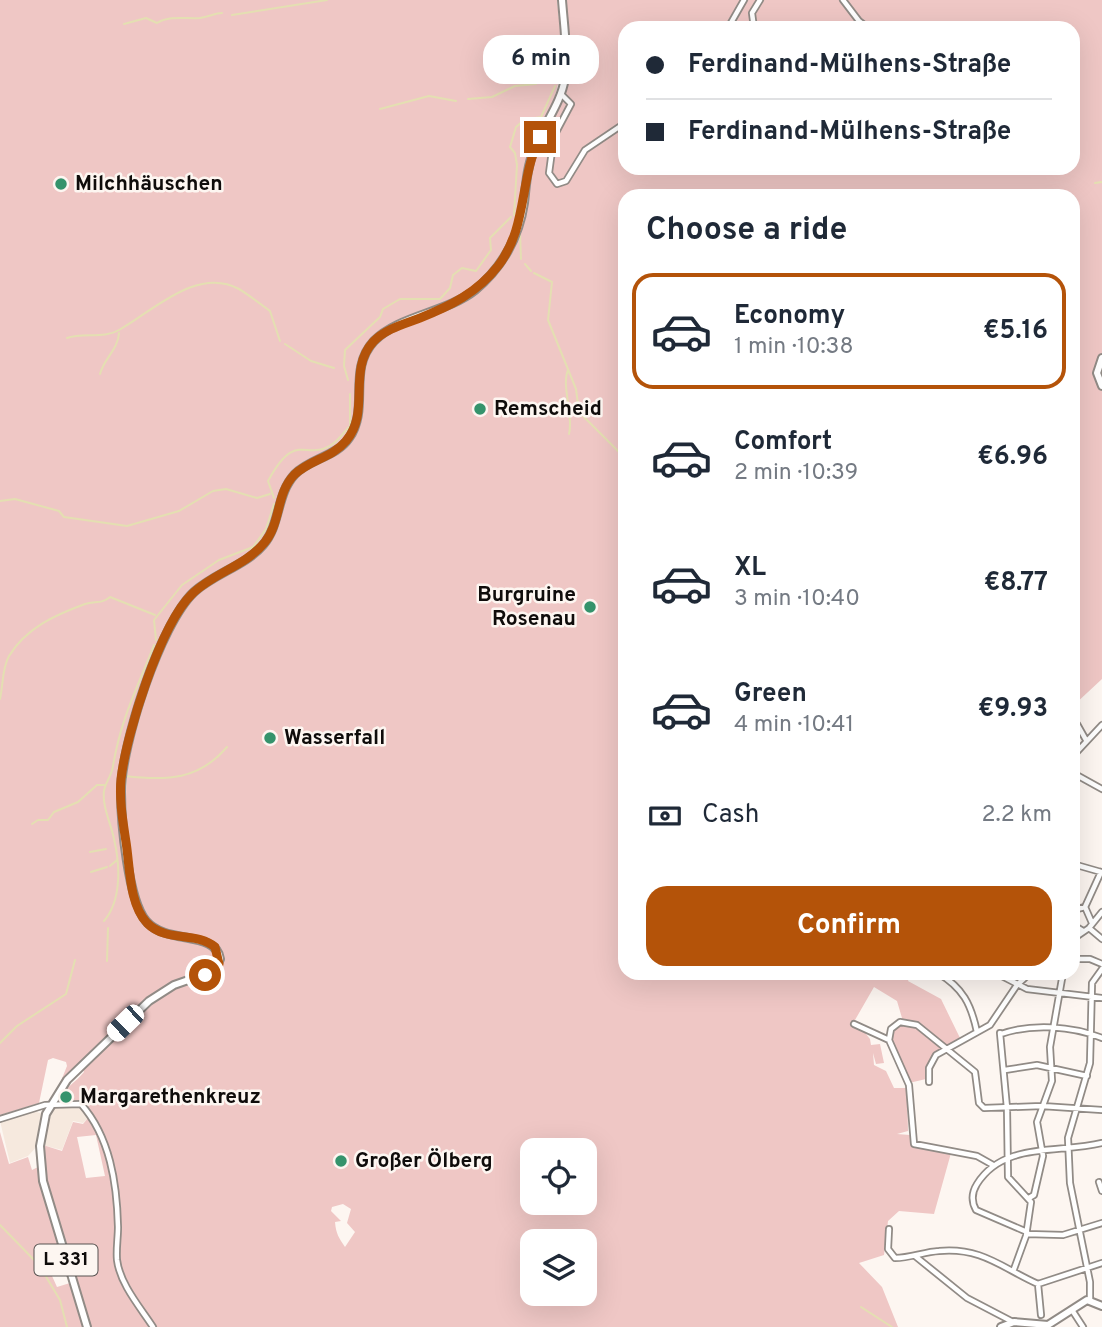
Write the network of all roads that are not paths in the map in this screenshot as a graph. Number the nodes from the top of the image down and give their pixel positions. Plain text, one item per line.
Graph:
1 (562, 0) edge
2 (744, 0) edge
3 (760, 0) edge
4 (843, 0) edge
5 (732, 21) edge
6 (753, 21) edge
7 (859, 21) edge
8 (563, 95) junction
9 (618, 128) edge
10 (1102, 358) edge
11 (1102, 386) edge
12 (1102, 724) edge
13 (1080, 729) edge
14 (1086, 740) junction
15 (1080, 747) edge
16 (1080, 777) edge
17 (1102, 789) edge
18 (1080, 866) edge
19 (1102, 872) edge
20 (1085, 907) junction
21 (1080, 908) edge
22 (1102, 912) edge
23 (1091, 926) junction
24 (1080, 929) edge
25 (1083, 931) junction
26 (1080, 933) edge
27 (1102, 939) edge
28 (1080, 959) edge
29 (1102, 967) edge
30 (949, 980) edge
31 (1008, 980) edge
32 (1022, 980) edge
33 (1062, 980) edge
34 (1017, 985) junction
35 (1059, 993) junction
36 (1091, 995) junction
37 (1102, 998) edge
38 (854, 1024) dead end
39 (1052, 1028) junction
40 (977, 1032) junction
41 (1092, 1034) junction
42 (1102, 1038) edge
43 (889, 1040) junction
44 (947, 1047) junction
45 (1049, 1066) junction
46 (1005, 1070) junction
47 (1087, 1076) junction
48 (929, 1082) dead end
49 (50, 1104) junction
50 (1042, 1106) junction
51 (1007, 1108) junction
52 (1074, 1109) junction
53 (1102, 1110) edge
54 (0, 1119) edge
55 (1102, 1143) edge
56 (1068, 1149) junction
57 (1043, 1152) junction
58 (1009, 1156) junction
59 (993, 1165) junction
60 (1098, 1182) dead end
61 (1102, 1191) edge
62 (1030, 1198) junction
63 (1102, 1223) edge
64 (889, 1229) dead end
65 (1079, 1232) junction
66 (1027, 1233) junction
67 (915, 1256) junction
68 (1102, 1263) edge
69 (1014, 1269) junction
70 (1086, 1269) junction
71 (1038, 1284) junction
72 (1090, 1300) junction
73 (1102, 1306) edge
74 (1072, 1310) junction
75 (1041, 1315) dead end
76 (1014, 1322) junction
77 (1048, 1326) edge
78 (87, 1327) edge
79 (153, 1327) edge
80 (1001, 1327) edge
81 (1083, 1327) edge

1 - 8 main road, L 331
2 - 5 street
3 - 6 street
4 - 7 street
8 - 9 street
8 - 49 main road, L 331
10 - 11 main road
12 - 14 street
13 - 14 street
14 - 15 street
16 - 17 street
18 - 19 street
19 - 20 street
20 - 21 street
20 - 23 street
22 - 23 street
23 - 25 street
23 - 27 street
24 - 25 street
25 - 26 street
28 - 29 street
29 - 36 street
30 - 40 street
31 - 34 street
32 - 34 street
33 - 35 street
34 - 35 street
34 - 40 street
35 - 36 street
35 - 39 street
36 - 37 street
36 - 41 street
38 - 43 street
39 - 41 street
39 - 45 street
39 - 46 street
40 - 44 street
41 - 42 street
41 - 47 street
43 - 44 street
43 - 59 street
44 - 48 street
44 - 51 street
45 - 46 street
45 - 47 street
45 - 50 street
46 - 51 street
47 - 52 street
49 - 54 street
49 - 78 main road, L 331
49 - 79 street
50 - 51 street
50 - 52 street
50 - 57 street
51 - 58 street
52 - 53 street
52 - 56 street
55 - 56 street
56 - 57 street
56 - 65 street
57 - 58 street
57 - 62 street
58 - 59 street
58 - 62 street
59 - 66 street
60 - 61 street
62 - 66 street
63 - 65 street
64 - 67 street
65 - 66 street
65 - 70 street
66 - 69 street
67 - 69 street
67 - 76 street
68 - 70 street
69 - 71 street
70 - 71 street
70 - 72 street
71 - 75 street
72 - 73 main road
72 - 74 main road
74 - 77 main road
74 - 81 street
76 - 77 main road
76 - 80 main road

